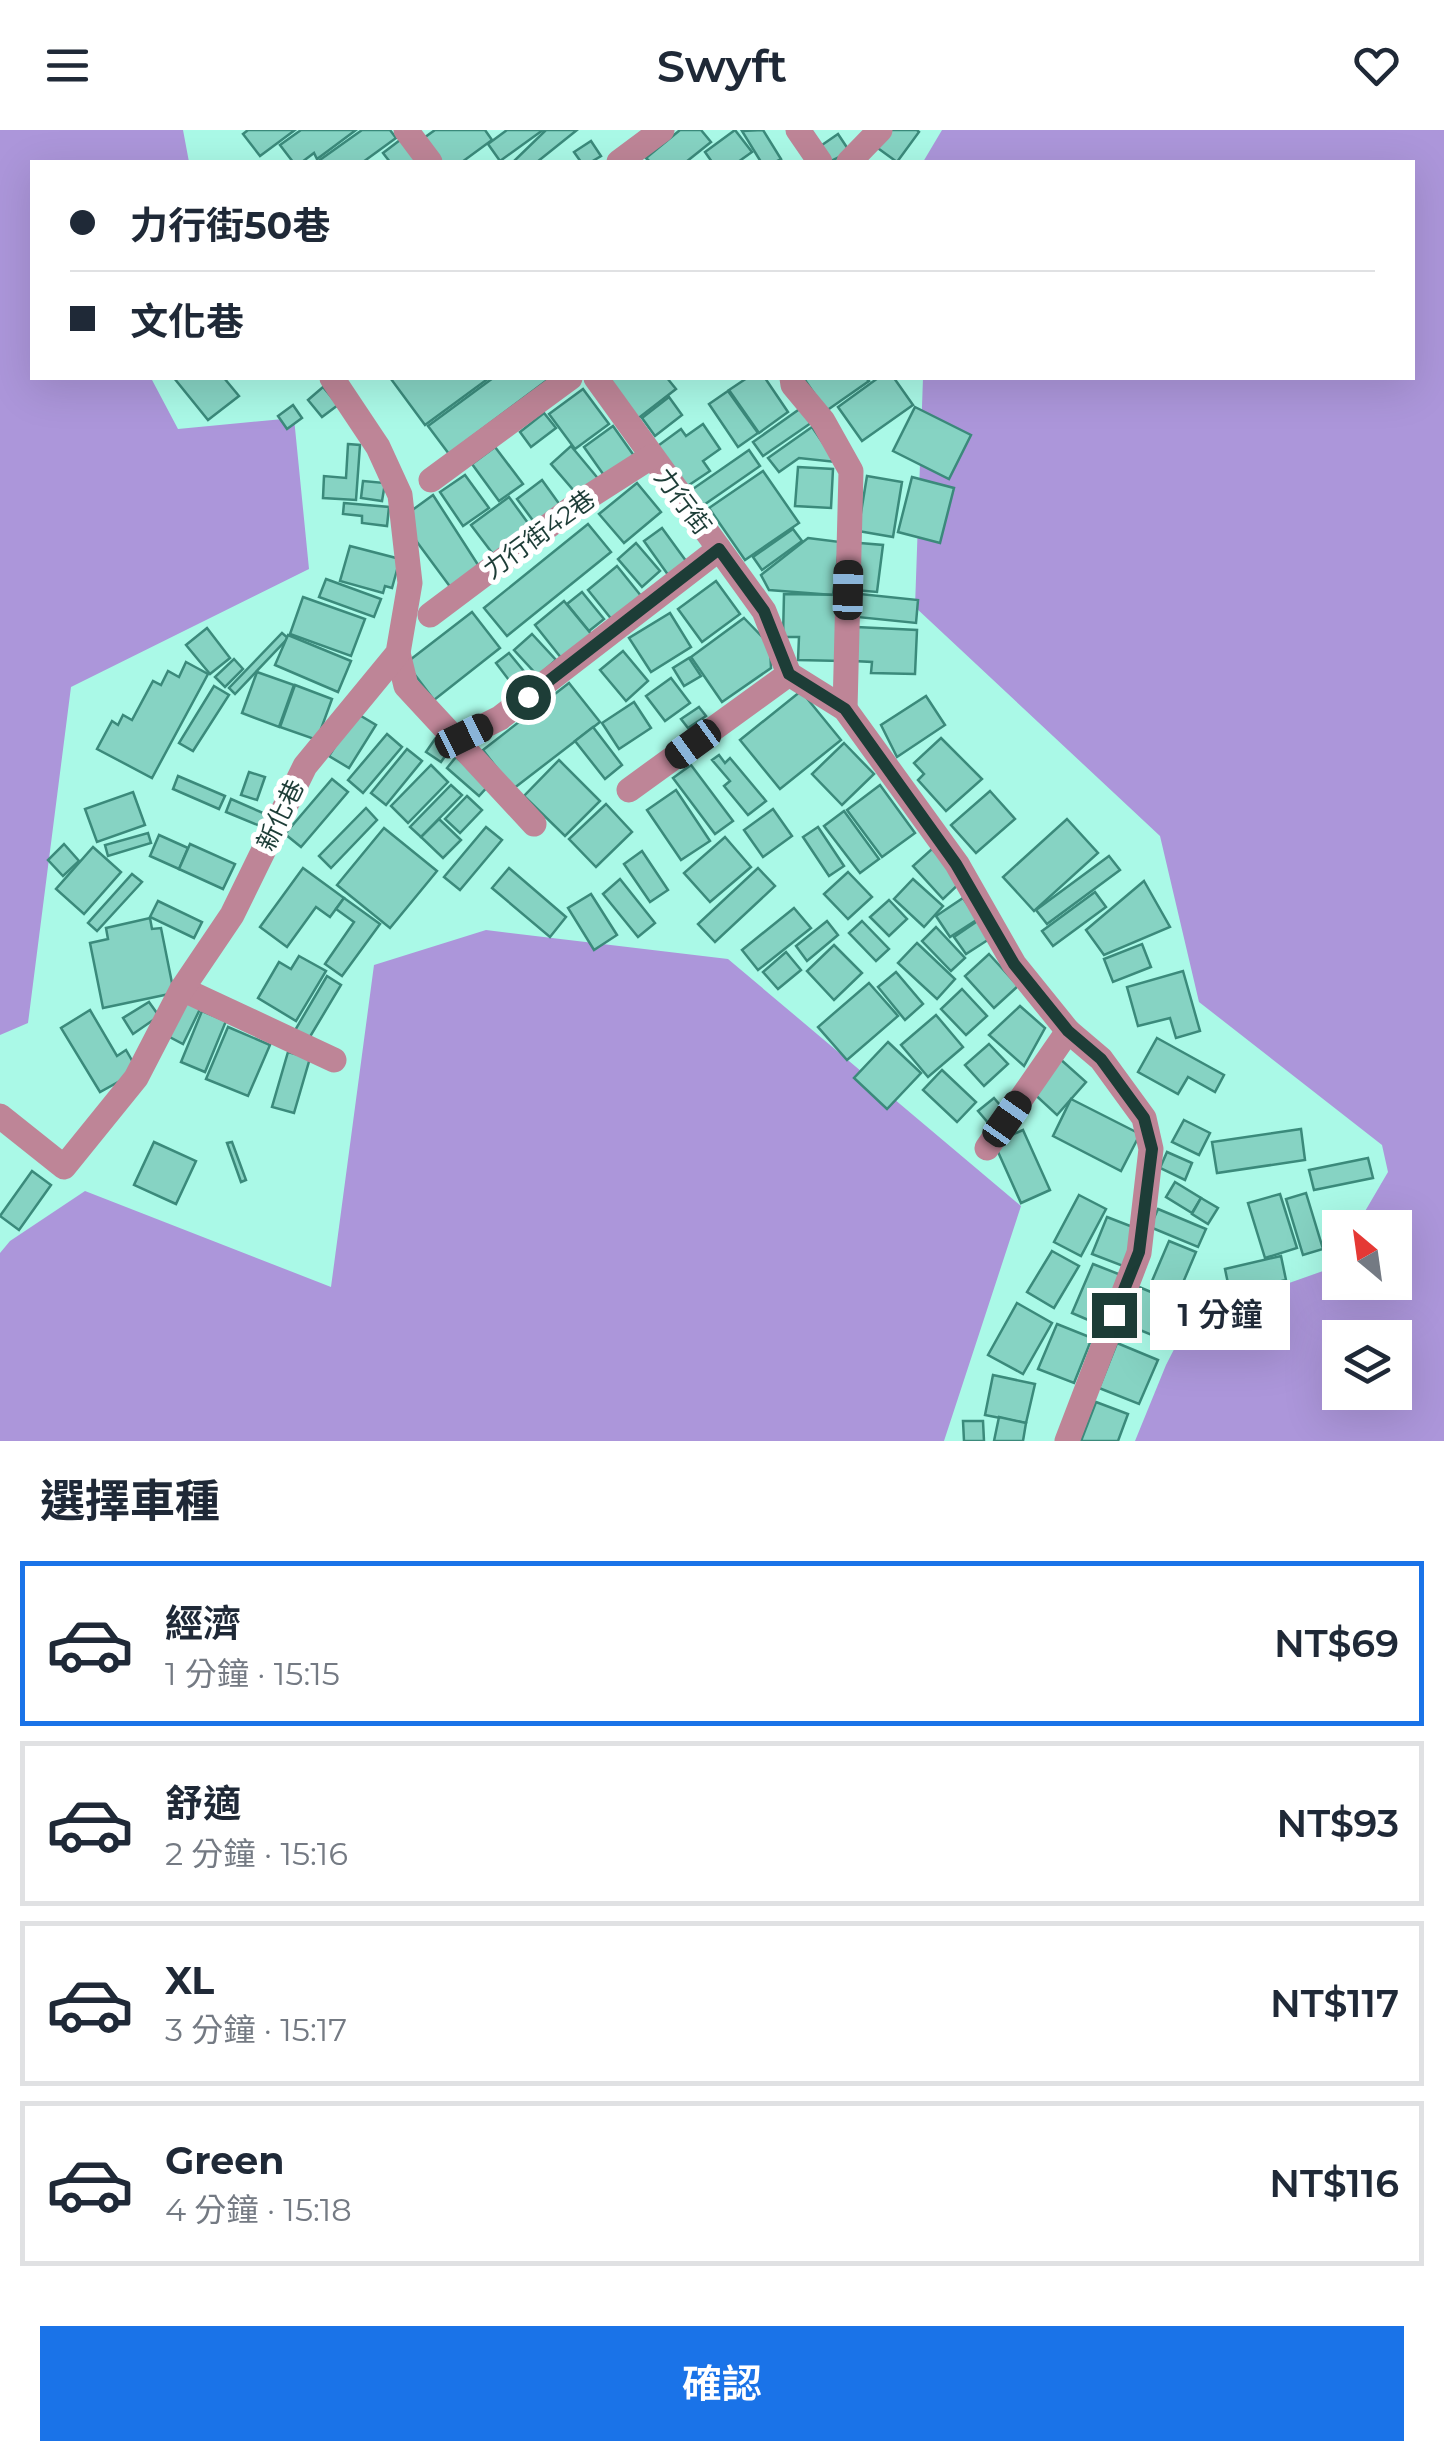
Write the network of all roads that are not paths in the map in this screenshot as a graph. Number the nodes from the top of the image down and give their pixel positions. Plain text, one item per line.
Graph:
1 (406, 130) edge
2 (617, 130) edge
3 (662, 130) edge
4 (798, 130) edge
5 (880, 130) edge
6 (632, 159) edge
7 (428, 160) edge
8 (819, 160) edge
9 (851, 160) edge
10 (337, 380) edge
11 (567, 380) edge
12 (597, 380) edge
13 (792, 380) edge
14 (651, 457) junction
15 (431, 480) dead end
16 (719, 549) junction
17 (430, 614) dead end
18 (398, 652) junction
19 (789, 674) junction
20 (845, 709) junction
21 (464, 736) dead end
22 (629, 790) dead end
23 (534, 824) dead end
24 (182, 989) junction
25 (1068, 1031) junction
26 (334, 1060) dead end
27 (0, 1116) edge
28 (987, 1148) dead end
29 (1067, 1441) edge

1 - 7 street
2 - 6 street
3 - 6 street
4 - 8 street
5 - 9 street
10 - 18 street, 新化巷
11 - 15 street
12 - 14 street, 力行街
13 - 20 street
14 - 16 street, 力行街
14 - 17 street, 力行街42巷
16 - 19 street, 力行街
16 - 21 street
18 - 23 street
18 - 24 street, 新化巷
19 - 20 street
19 - 22 street
20 - 25 street
24 - 26 street
24 - 27 street, 新化巷
25 - 28 street
25 - 29 street

